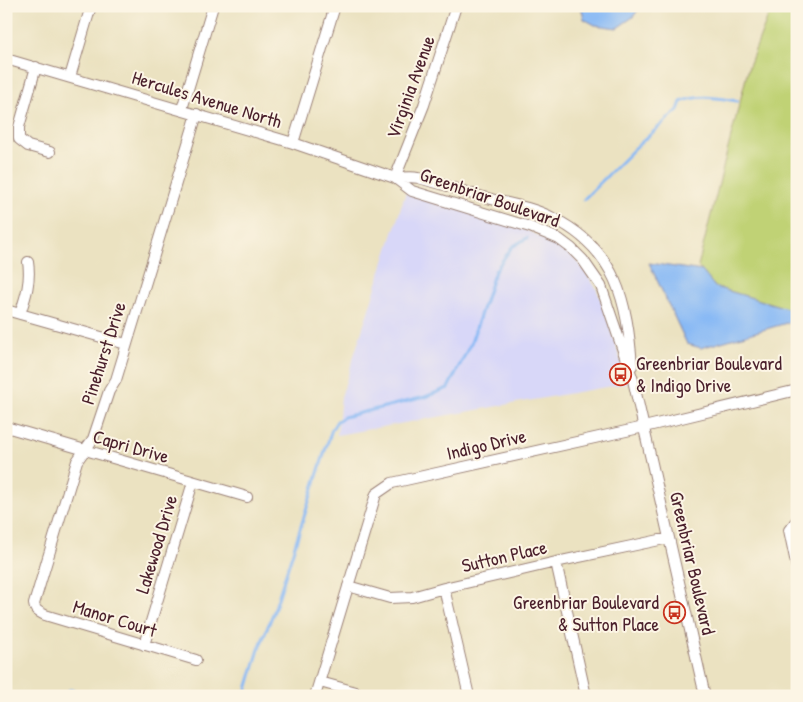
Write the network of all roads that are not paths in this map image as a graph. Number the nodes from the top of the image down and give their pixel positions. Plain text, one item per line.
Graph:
1 (91, 6) edge
2 (213, 6) edge
3 (334, 6) edge
4 (456, 6) edge
5 (6, 59) edge
6 (36, 67) junction
7 (70, 77) junction
8 (182, 109) junction
9 (197, 114) junction
10 (293, 143) junction
11 (50, 152) dead end
12 (395, 178) junction
13 (28, 262) dead end
14 (6, 310) edge
15 (20, 314) junction
16 (126, 344) junction
17 (633, 380) junction
18 (797, 390) edge
19 (6, 427) edge
20 (644, 427) junction
21 (85, 450) junction
22 (193, 482) junction
23 (247, 497) dead end
24 (797, 520) edge
25 (669, 538) junction
26 (556, 562) junction
27 (797, 568) edge
28 (348, 586) junction
29 (444, 588) junction
30 (34, 598) joint
31 (144, 645) junction
32 (196, 660) dead end
33 (320, 682) junction
34 (315, 696) edge
35 (358, 696) edge
36 (470, 696) edge
37 (586, 696) edge
38 (705, 696) edge

1 - 7 street
2 - 8 street
3 - 10 street
4 - 12 street, Virginia Avenue
5 - 6 street, Hercules Avenue North
6 - 7 street, Hercules Avenue North
6 - 11 street
7 - 8 street, Hercules Avenue North
8 - 9 street, Hercules Avenue North
9 - 10 street, Hercules Avenue North
9 - 16 street, Pinehurst Drive
10 - 12 street, Hercules Avenue North
12 - 17 street, Greenbriar Boulevard
12 - 17 street, Greenbriar Boulevard
13 - 15 street
14 - 15 street
15 - 16 street
16 - 21 street, Pinehurst Drive
17 - 20 street, Greenbriar Boulevard
18 - 20 street, Indigo Drive
19 - 21 street, Capri Drive
20 - 25 street, Greenbriar Boulevard
20 - 28 street, Indigo Drive
21 - 22 street, Capri Drive
21 - 30 street, Pinehurst Drive
22 - 23 street, Capri Drive
22 - 31 street, Lakewood Drive
24 - 27 street
25 - 26 street, Sutton Place
25 - 38 street, Greenbriar Boulevard
26 - 29 street, Sutton Place
26 - 37 street
28 - 29 street, Sutton Place
28 - 33 street, Indigo Drive
29 - 36 street
30 - 31 street, Manor Court
31 - 32 street, Manor Court
33 - 34 street, Indigo Drive
33 - 35 street

